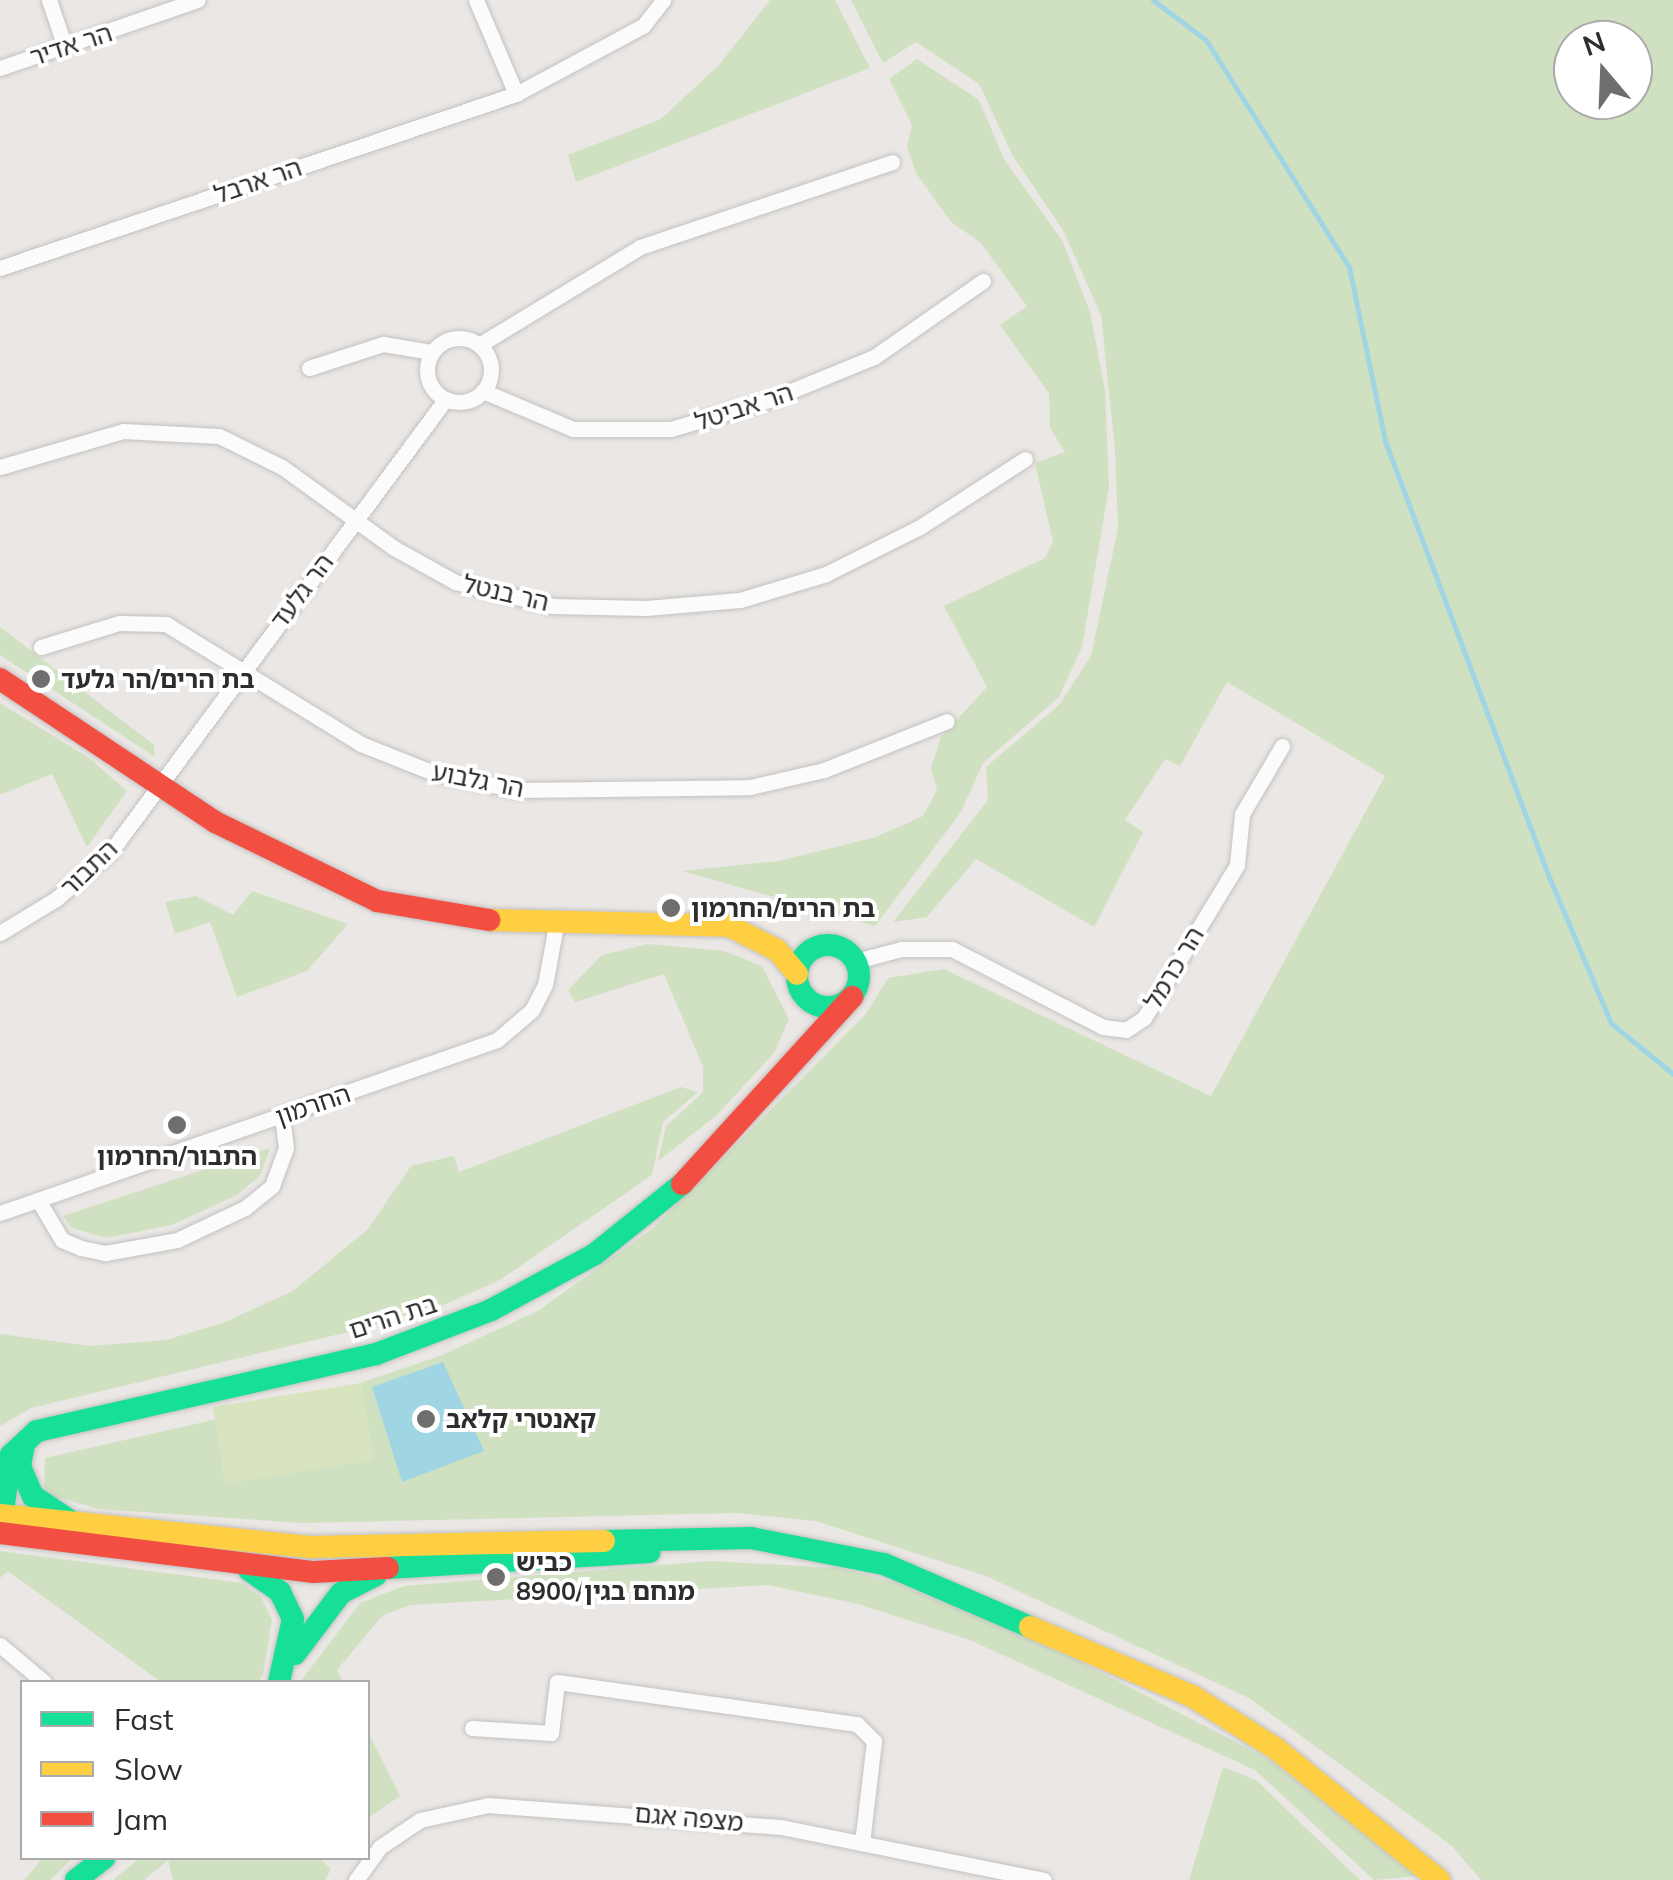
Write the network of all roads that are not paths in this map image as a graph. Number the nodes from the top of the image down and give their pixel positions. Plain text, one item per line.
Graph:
1 (50, 0) edge
2 (198, 0) edge
3 (476, 0) edge
4 (663, 0) edge
5 (65, 48) junction
6 (0, 68) edge
7 (516, 94) junction
8 (892, 162) dead end
9 (0, 268) edge
10 (982, 281) dead end
11 (479, 346) junction
12 (432, 352) junction
13 (309, 368) dead end
14 (483, 391) junction
15 (446, 400) junction
16 (1025, 459) dead end
17 (0, 467) edge
18 (356, 519) junction
19 (41, 647) dead end
20 (244, 669) junction
21 (0, 679) edge
22 (947, 721) dead end
23 (1282, 746) dead end
24 (159, 783) junction
25 (556, 924) junction
26 (742, 931) junction
27 (0, 932) edge
28 (820, 945) junction
29 (856, 961) junction
30 (799, 983) junction
31 (852, 997) junction
32 (794, 1064) junction
33 (282, 1116) junction
34 (38, 1200) junction
35 (0, 1213) edge
36 (30, 1436) junction
37 (6, 1461) edge
38 (0, 1524) edge
39 (81, 1524) junction
40 (312, 1548) junction
41 (858, 1558) junction
42 (222, 1562) junction
43 (430, 1568) junction
44 (314, 1572) junction
45 (0, 1645) edge
46 (295, 1654) junction
47 (42, 1680) edge
48 (280, 1680) edge
49 (280, 1680) edge
50 (472, 1728) dead end
51 (862, 1843) junction
52 (101, 1860) edge
53 (76, 1880) edge
54 (356, 1880) edge
55 (1044, 1880) edge
56 (1439, 1880) edge

1 - 5 street
2 - 5 street, הר אדיר
3 - 7 street
4 - 7 street, הר ארבל
5 - 6 street, הר אדיר
7 - 9 street, הר ארבל
8 - 11 street
10 - 14 street, הר אביטל
11 - 12 street
11 - 14 street
12 - 13 street
12 - 15 street
14 - 15 street
15 - 18 street, הר גלעד
16 - 18 street, הר בנטל
17 - 18 street, הר בנטל
18 - 20 street, הר גלעד
19 - 20 street, הר גלבוע
20 - 22 street, הר גלבוע
20 - 24 street, הר גלעד
21 - 24 main road
23 - 29 street, הר כרמל
24 - 25 main road
24 - 27 street, התבור
25 - 26 main road
25 - 33 street, החרמון
26 - 28 main road
26 - 30 main road
28 - 29 main road
28 - 30 main road
29 - 31 main road
30 - 31 main road
30 - 32 main road, בת הרים
31 - 32 main road, בת הרים
32 - 36 main road, בת הרים
33 - 34 street, החרמון
33 - 34 street
34 - 35 street, החרמון
36 - 37 main road, בת הרים
36 - 39 main road
37 - 38 main road, בת הרים
38 - 39 main road
38 - 42 main road
39 - 40 main road
40 - 41 main road
40 - 44 main road
41 - 43 main road
41 - 56 main road
42 - 44 main road
42 - 48 main road
43 - 44 main road
43 - 46 main road
44 - 46 main road
45 - 47 street
46 - 49 main road
50 - 51 street
51 - 54 street, מצפה אגם
51 - 55 street, מצפה אגם
52 - 53 main road

